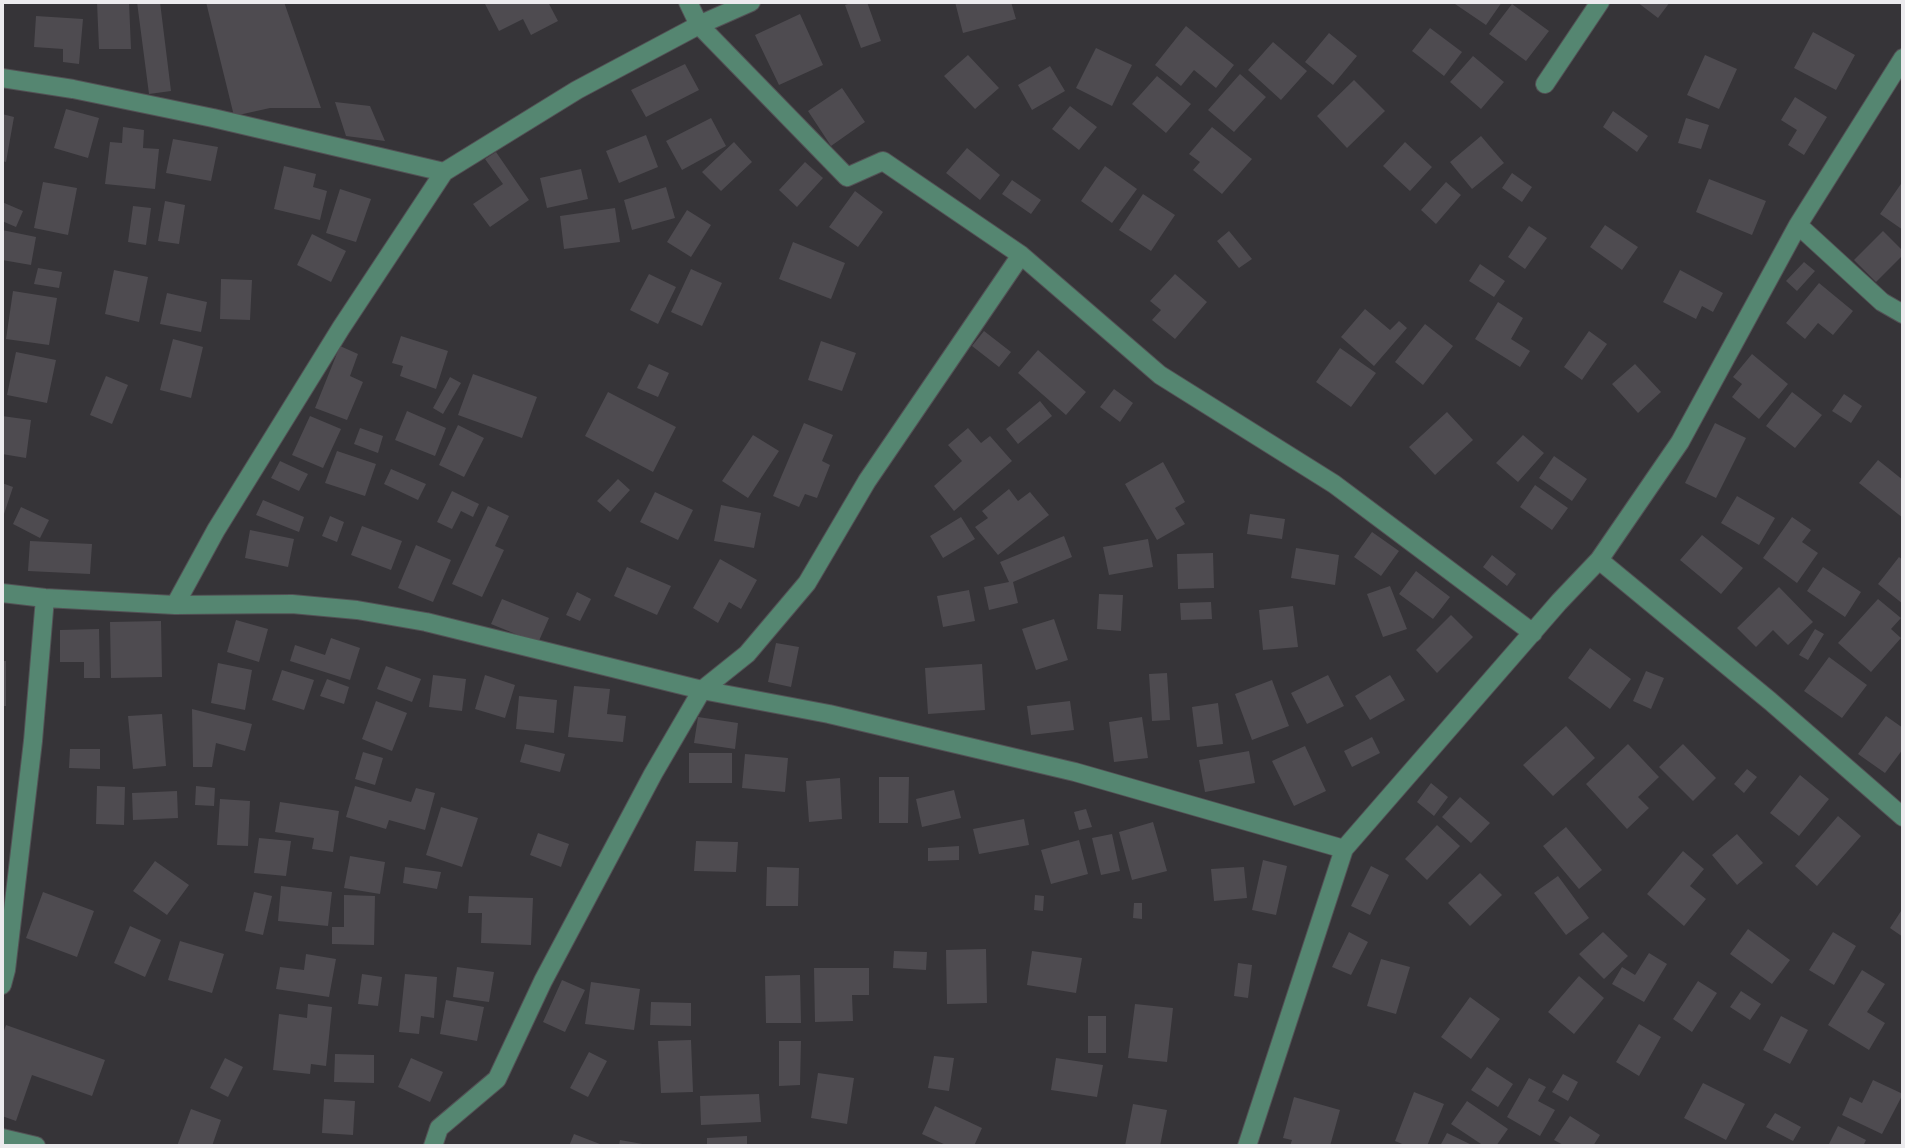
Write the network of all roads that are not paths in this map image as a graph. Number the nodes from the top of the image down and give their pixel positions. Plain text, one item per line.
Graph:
1 (688, 2) edge
2 (751, 2) edge
3 (1600, 2) edge
4 (699, 25) junction
5 (1903, 58) edge
6 (2, 78) edge
7 (1545, 84) dead end
8 (444, 172) junction
9 (1798, 225) junction
10 (1021, 255) junction
11 (1903, 314) edge
12 (1599, 560) junction
13 (2, 593) edge
14 (45, 598) junction
15 (175, 605) junction
16 (1533, 632) junction
17 (702, 690) junction
18 (1903, 817) edge
19 (1344, 849) junction
20 (2, 985) edge
21 (2, 1138) edge
22 (36, 1146) edge
23 (433, 1146) edge
24 (1248, 1146) edge

1 - 4 street
2 - 4 street
3 - 7 street
4 - 8 street
4 - 10 street
5 - 9 street
6 - 8 street
8 - 15 street
9 - 11 street
9 - 12 street
10 - 16 street
10 - 17 street
12 - 16 street
12 - 18 street
13 - 14 street
14 - 15 street
14 - 20 street
15 - 17 street
16 - 19 street
17 - 19 street
17 - 23 street
19 - 24 street
21 - 22 street

